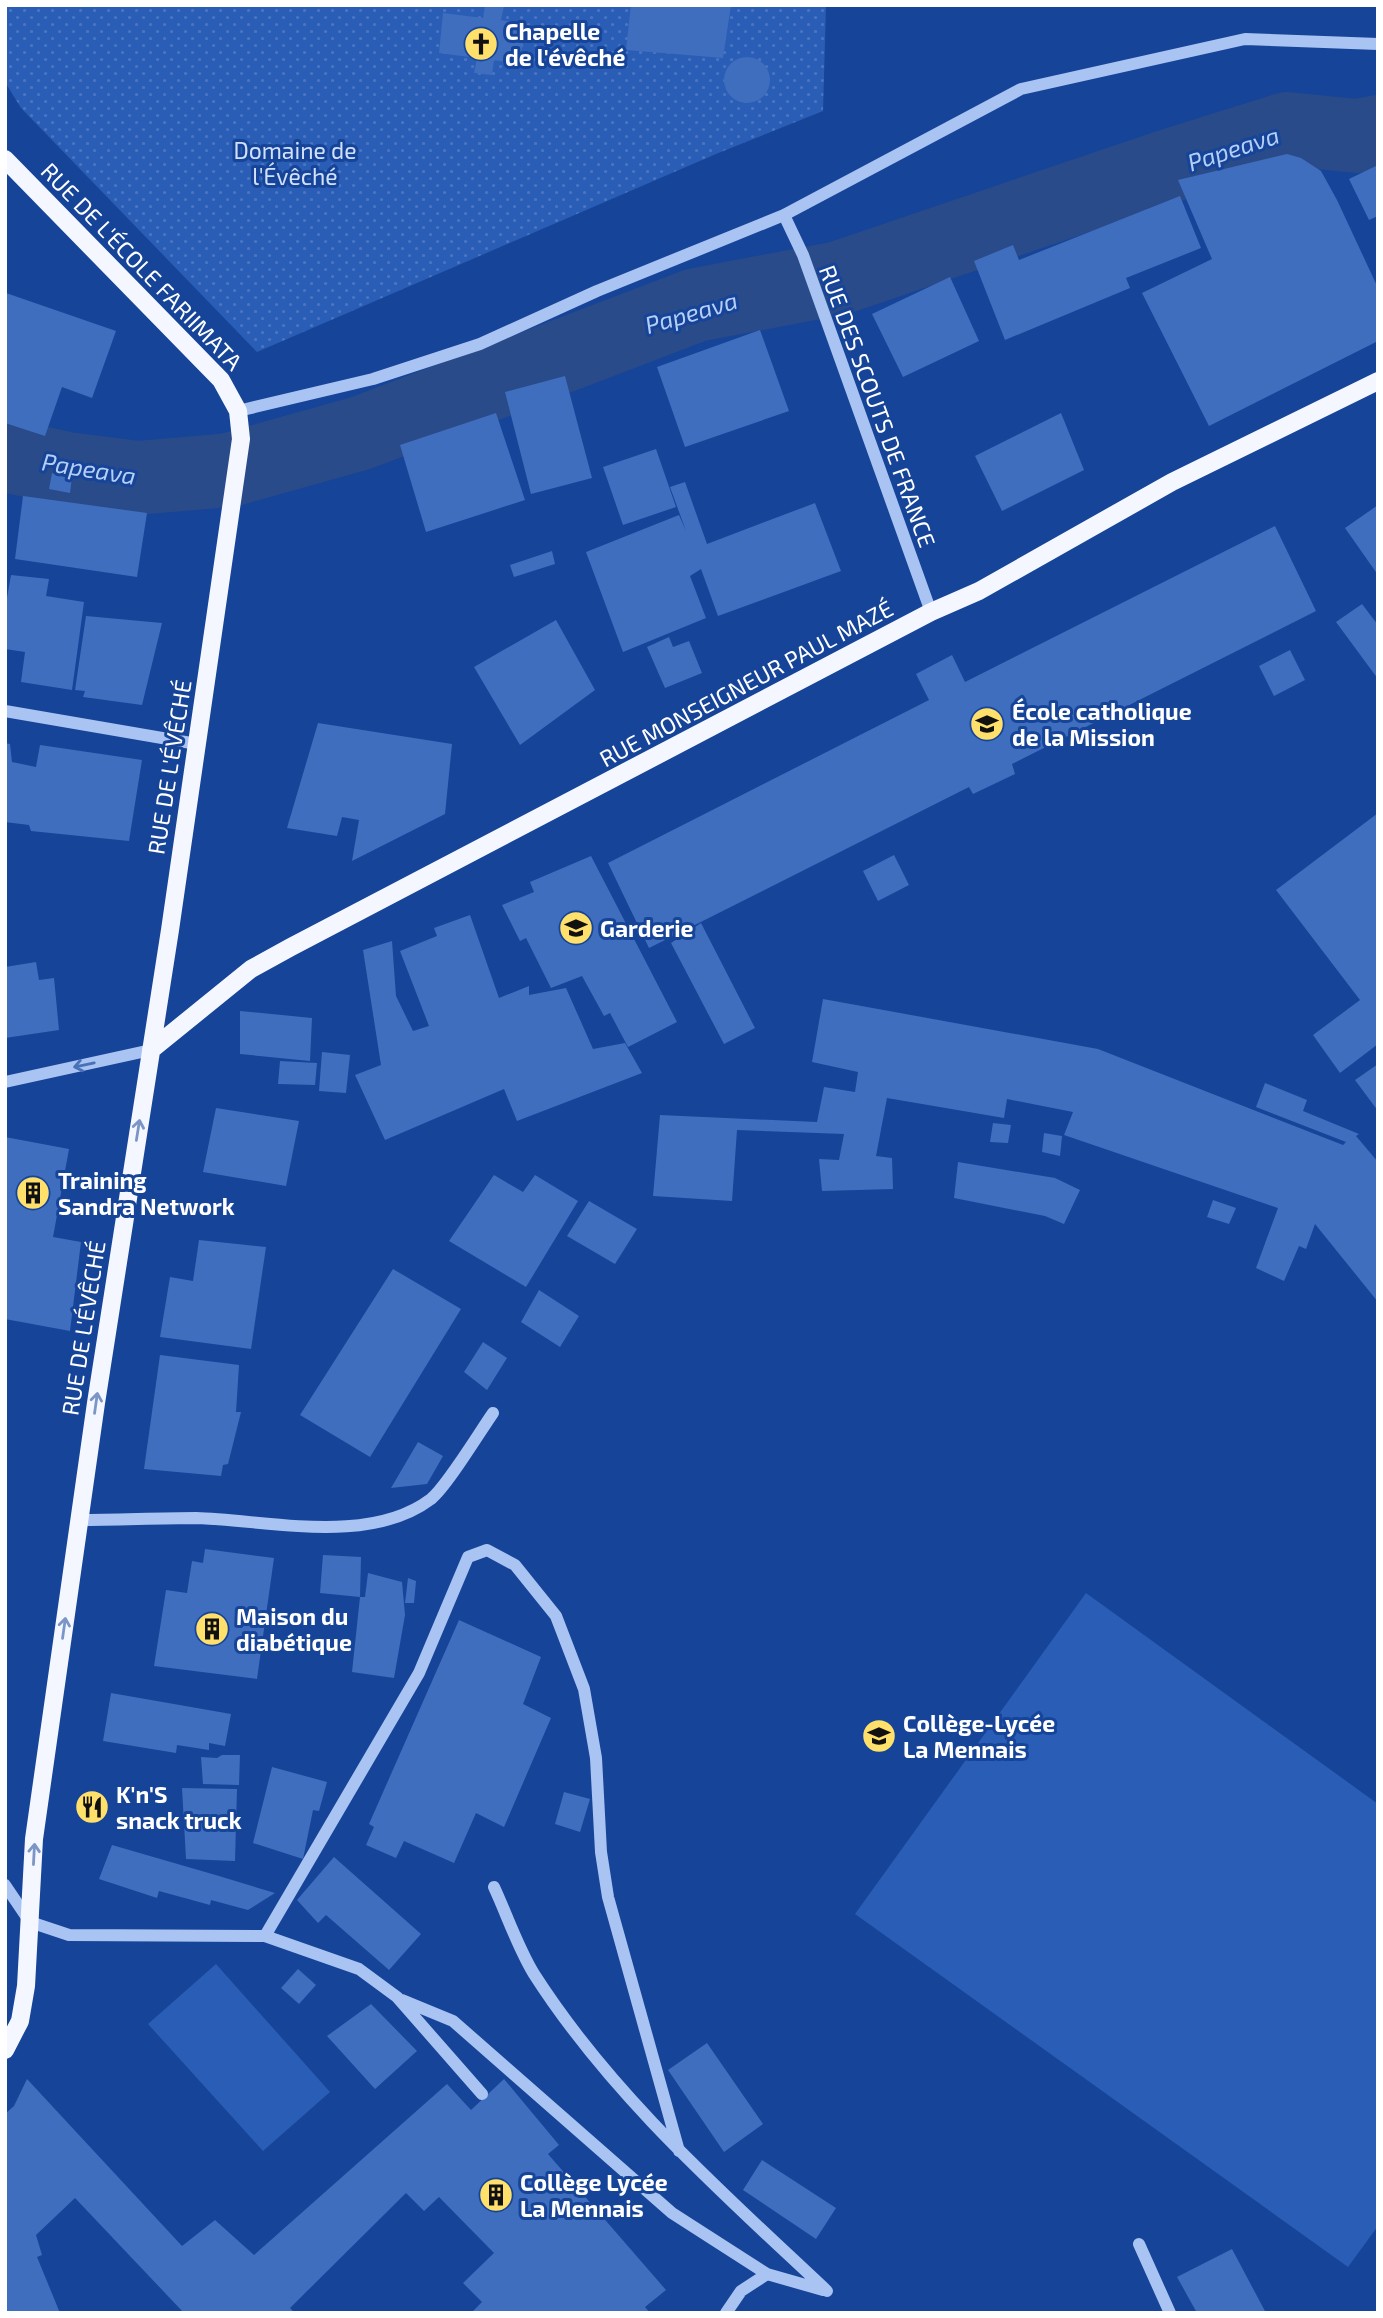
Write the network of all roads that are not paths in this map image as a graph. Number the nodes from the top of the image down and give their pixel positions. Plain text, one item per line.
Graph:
1 (1378, 44) edge
2 (5, 159) edge
3 (784, 215) junction
4 (1375, 387) edge
5 (238, 411) junction
6 (931, 612) junction
7 (5, 711) edge
8 (197, 744) junction
9 (151, 1051) junction
10 (5, 1082) edge
11 (493, 1413) dead end
12 (79, 1520) junction
13 (5, 1885) edge
14 (494, 1887) dead end
15 (30, 1922) junction
16 (265, 1936) junction
17 (397, 1997) junction
18 (5, 2050) edge
19 (482, 2094) dead end
20 (679, 2151) junction
21 (1139, 2244) dead end
22 (767, 2274) junction
23 (726, 2313) edge
24 (1170, 2313) edge

1 - 3 street
2 - 5 main road, RUE DE L'ÉCOLE FARIIMATA
3 - 5 street
3 - 6 street, RUE DES SCOUTS DE FRANCE
4 - 6 main road, RUE MONSEIGNEUR PAUL MAZÉ
5 - 8 main road, RUE DE L'ÉVÊCHÉ
6 - 9 main road, RUE MONSEIGNEUR PAUL MAZÉ
7 - 8 street
8 - 9 main road, RUE DE L'ÉVÊCHÉ
9 -> 10 street
12 -> 9 main road, RUE DE L'ÉVÊCHÉ
11 - 12 street
15 -> 12 main road, RUE DE L'ÉVÊCHÉ
13 - 15 street
14 - 20 street
15 - 16 street
15 - 18 main road, RUE DE L'ÉVÊCHÉ
16 - 17 street
16 - 20 street
17 - 19 street
17 - 22 street
20 - 22 street
21 - 24 street
22 - 23 street

